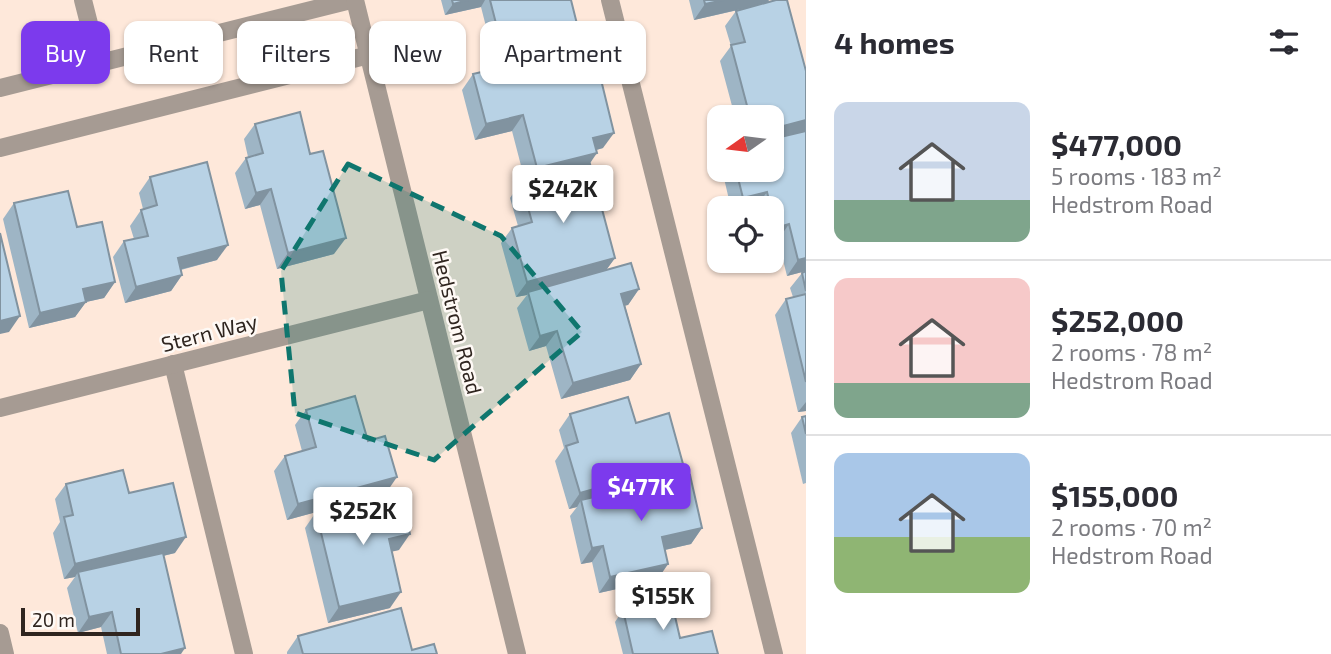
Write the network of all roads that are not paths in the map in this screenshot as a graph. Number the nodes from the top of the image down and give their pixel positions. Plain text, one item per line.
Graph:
1 (83, 0) edge
2 (353, 0) edge
3 (610, 0) edge
4 (88, 21) edge
5 (369, 55) joint
6 (110, 60) edge
7 (21, 83) edge
8 (376, 84) edge
9 (0, 88) edge
10 (0, 148) edge
11 (429, 300) junction
12 (173, 364) junction
13 (0, 408) edge
14 (0, 633) edge
15 (5, 654) edge
16 (244, 654) edge
17 (517, 654) edge
18 (774, 654) edge

1 - 4 street
2 - 5 street, Hedstrom Road
2 - 6 street
3 - 18 street
5 - 10 street
7 - 9 street
8 - 11 street, Hedstrom Road
11 - 12 street, Stern Way
11 - 17 street, Hedstrom Road
12 - 13 street, Stern Way
12 - 16 street
14 - 15 street

